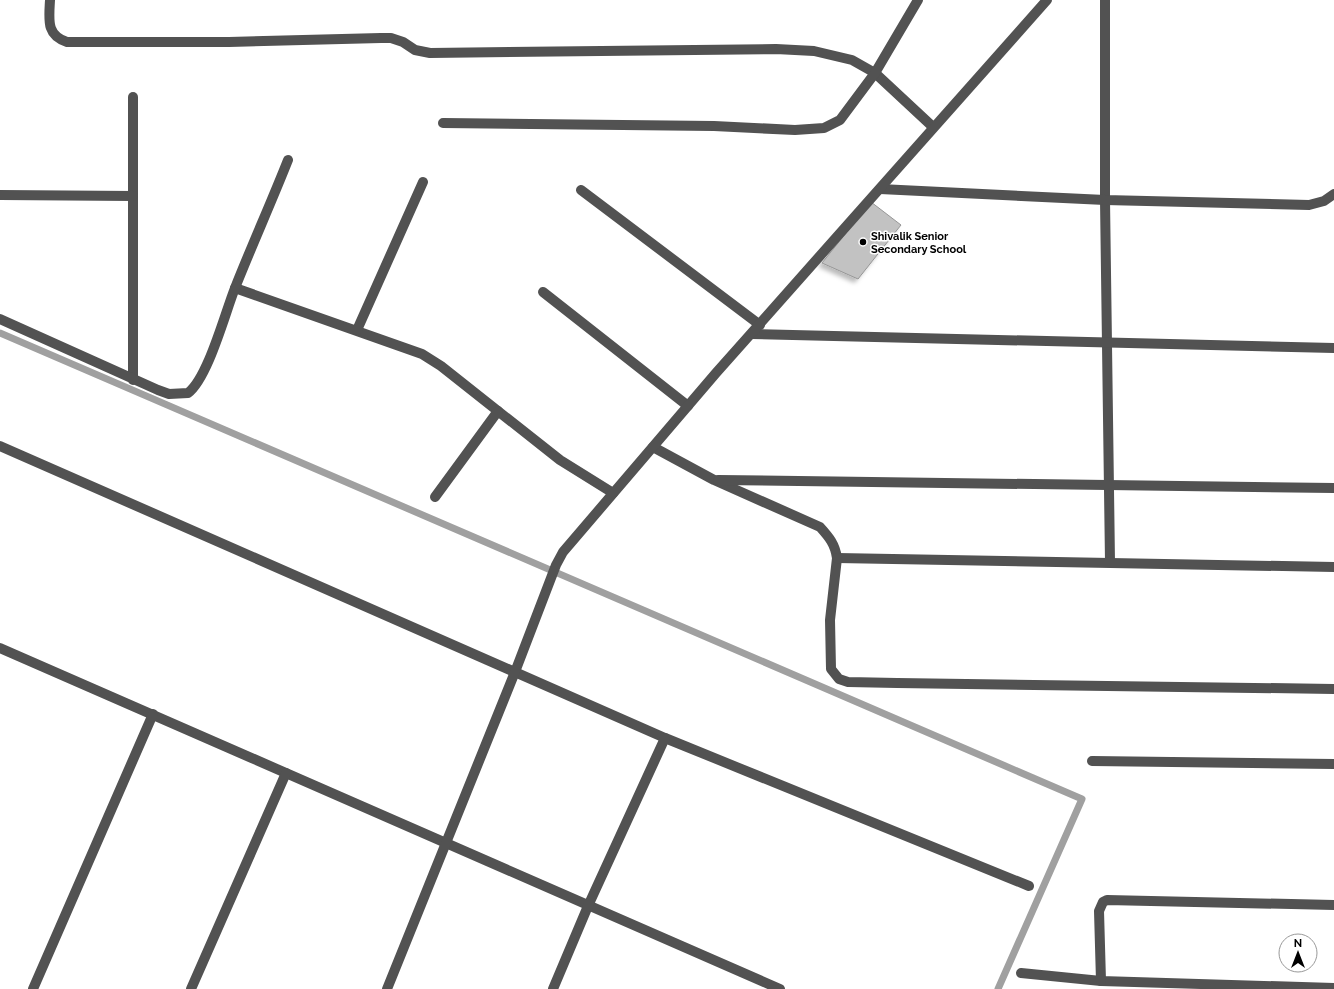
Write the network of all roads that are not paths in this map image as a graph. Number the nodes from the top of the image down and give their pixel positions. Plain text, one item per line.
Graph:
1 (50, 0) edge
2 (918, 0) edge
3 (1047, 0) edge
4 (1105, 0) edge
5 (875, 73) junction
6 (133, 97) dead end
7 (443, 123) dead end
8 (933, 127) junction
9 (288, 160) dead end
10 (423, 182) dead end
11 (880, 189) junction
12 (581, 190) dead end
13 (1334, 194) edge
14 (0, 195) edge
15 (133, 196) junction
16 (1105, 200) junction
17 (235, 288) junction
18 (543, 292) dead end
19 (0, 318) edge
20 (760, 325) junction
21 (357, 330) junction
22 (752, 334) junction
23 (1107, 342) junction
24 (1334, 348) edge
25 (133, 380) junction
26 (688, 406) junction
27 (498, 411) junction
28 (0, 446) edge
29 (653, 447) junction
30 (714, 480) junction
31 (1110, 485) junction
32 (1334, 488) edge
33 (613, 492) junction
34 (434, 497) dead end
35 (837, 558) junction
36 (1110, 562) junction
37 (1334, 568) edge
38 (0, 648) edge
39 (516, 672) junction
40 (1334, 689) edge
41 (153, 714) junction
42 (665, 738) junction
43 (1092, 761) dead end
44 (1334, 764) edge
45 (286, 773) junction
46 (446, 844) junction
47 (1030, 886) dead end
48 (1334, 905) edge
49 (588, 906) junction
50 (1021, 973) dead end
51 (1101, 981) junction
52 (1334, 988) edge
53 (33, 989) edge
54 (191, 989) edge
55 (387, 989) edge
56 (553, 989) edge
57 (780, 989) edge

1 - 5 street
2 - 5 street
3 - 8 street
4 - 16 street
5 - 7 street
5 - 8 street
6 - 15 street
8 - 11 street
9 - 17 street
10 - 21 street
11 - 16 street
11 - 20 street
12 - 20 street
13 - 16 street
14 - 15 street
15 - 25 street
16 - 23 street
17 - 21 street
17 - 25 street
18 - 26 street
19 - 25 street
20 - 22 street
21 - 27 street
22 - 23 street
22 - 26 street
23 - 24 street
23 - 31 street
26 - 29 street
27 - 33 street
27 - 34 street
28 - 39 street
29 - 30 street
29 - 33 street
30 - 31 street
30 - 35 street
31 - 32 street
31 - 36 street
33 - 39 street
35 - 36 street
35 - 40 street
36 - 37 street
38 - 41 street
39 - 42 street
39 - 46 street
41 - 45 street
41 - 53 street
42 - 47 street
42 - 49 street
43 - 44 street
45 - 46 street
45 - 54 street
46 - 49 street
46 - 55 street
48 - 51 street
49 - 56 street
49 - 57 street
50 - 51 street
51 - 52 street

